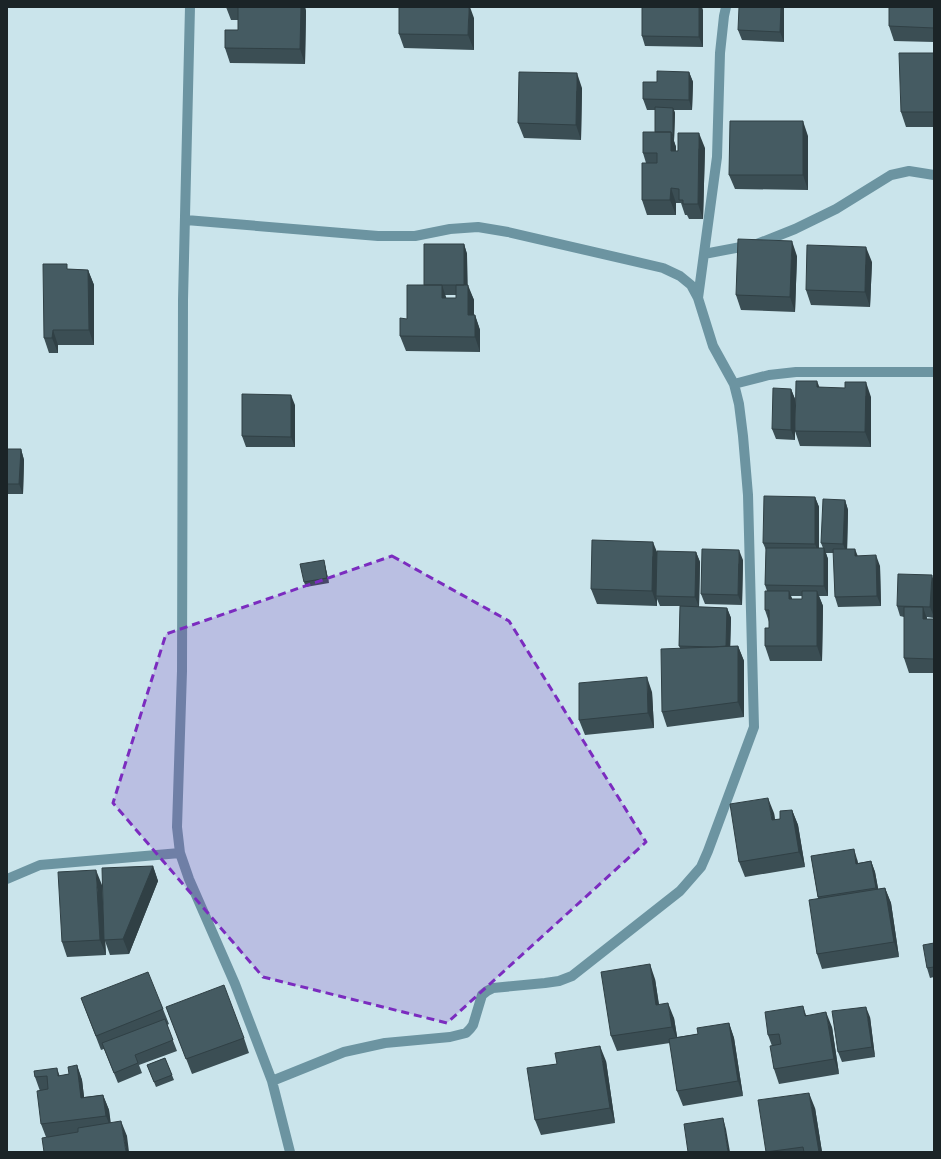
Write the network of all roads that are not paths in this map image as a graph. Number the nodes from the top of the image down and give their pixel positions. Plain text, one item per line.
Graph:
1 (190, 7) edge
2 (726, 7) edge
3 (934, 175) edge
4 (186, 220) junction
5 (704, 254) junction
6 (698, 298) junction
7 (934, 372) edge
8 (734, 384) junction
9 (180, 853) junction
10 (7, 879) edge
11 (272, 1081) junction
12 (290, 1152) edge

1 - 4 street
2 - 5 street
3 - 5 street
4 - 6 street
4 - 9 street
5 - 6 street
6 - 8 street
7 - 8 street
8 - 11 street
9 - 10 street
9 - 11 street
11 - 12 street

